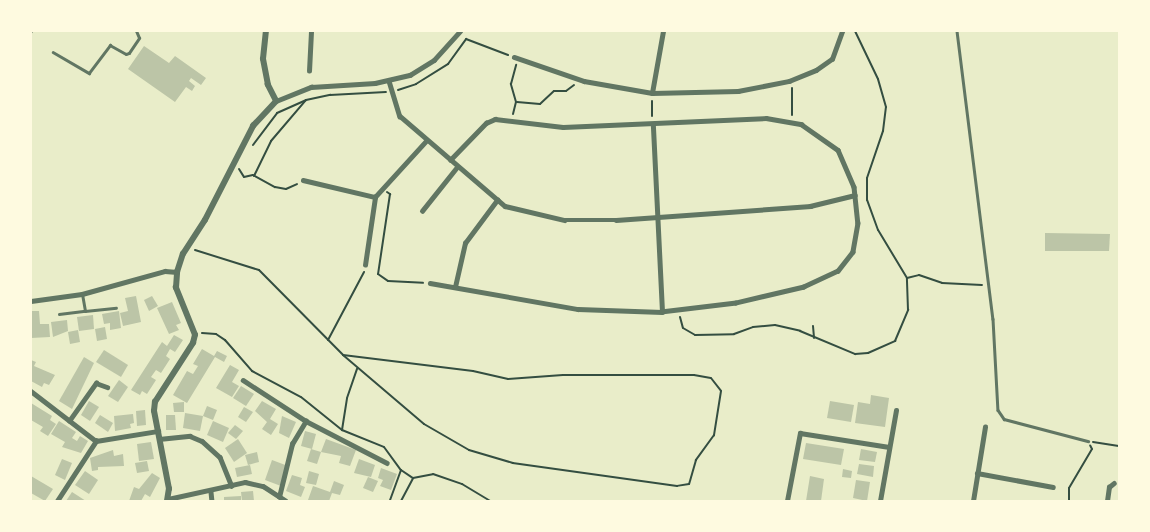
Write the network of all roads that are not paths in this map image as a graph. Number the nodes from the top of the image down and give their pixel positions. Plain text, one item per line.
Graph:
1 (136, 31) edge
2 (266, 31) edge
3 (311, 31) edge
4 (460, 31) edge
5 (663, 31) edge
6 (842, 31) edge
7 (957, 31) edge
8 (52, 52) dead end
9 (514, 57) road end
10 (310, 71) dead end
11 (388, 81) junction
12 (652, 93) junction
13 (276, 101) junction
14 (653, 125) junction
15 (426, 141) junction
16 (450, 160) junction
17 (457, 167) junction
18 (303, 180) road end
19 (855, 195) junction
20 (376, 197) junction
21 (496, 200) junction
22 (422, 211) dead end
23 (659, 218) junction
24 (365, 265) road end
25 (177, 272) junction
26 (430, 283) road end
27 (455, 287) junction
28 (82, 294) junction
29 (31, 301) edge
30 (116, 308) dead end
31 (85, 311) junction
32 (662, 312) junction
33 (59, 314) dead end
34 (243, 380) dead end
35 (107, 387) dead end
36 (31, 391) edge
37 (896, 410) dead end
38 (69, 421) junction
39 (306, 421) junction
40 (985, 426) dead end
41 (158, 431) junction
42 (159, 439) junction
43 (96, 441) junction
44 (1088, 441) road end
45 (889, 447) junction
46 (387, 463) dead end
47 (978, 473) junction
48 (1114, 483) dead end
49 (232, 486) junction
50 (1053, 487) dead end
51 (211, 492) junction
52 (280, 497) junction
53 (168, 500) edge
54 (57, 501) edge
55 (212, 501) edge
56 (286, 501) edge
57 (787, 501) edge
58 (880, 501) edge
59 (973, 501) edge
60 (1107, 501) edge

1 - 8 lane
2 - 13 street
3 - 10 street
4 - 11 street
5 - 12 street
6 - 12 street
7 - 44 lane
9 - 12 street
11 - 13 street
11 - 15 street
13 - 25 street
14 - 16 street
14 - 19 street
14 - 23 street
15 - 16 street
15 - 20 street
16 - 17 street
17 - 21 street
17 - 22 street
18 - 20 street
19 - 23 street
19 - 32 street
20 - 24 street
21 - 23 street
21 - 27 street
23 - 32 street
25 - 28 street
25 - 41 street
26 - 27 street
27 - 32 street
28 - 29 street
28 - 31 lane
30 - 31 lane
31 - 33 lane
34 - 39 street
35 - 38 street
36 - 38 street
37 - 45 street
38 - 43 street
39 - 46 street
39 - 52 street
40 - 47 street
41 - 42 street
41 - 43 street
42 - 49 street
42 - 53 street
43 - 54 street
45 - 57 street
45 - 58 street
47 - 50 street
47 - 59 street
48 - 60 street
49 - 51 street
49 - 52 street
51 - 53 street
51 - 55 street
52 - 56 street

